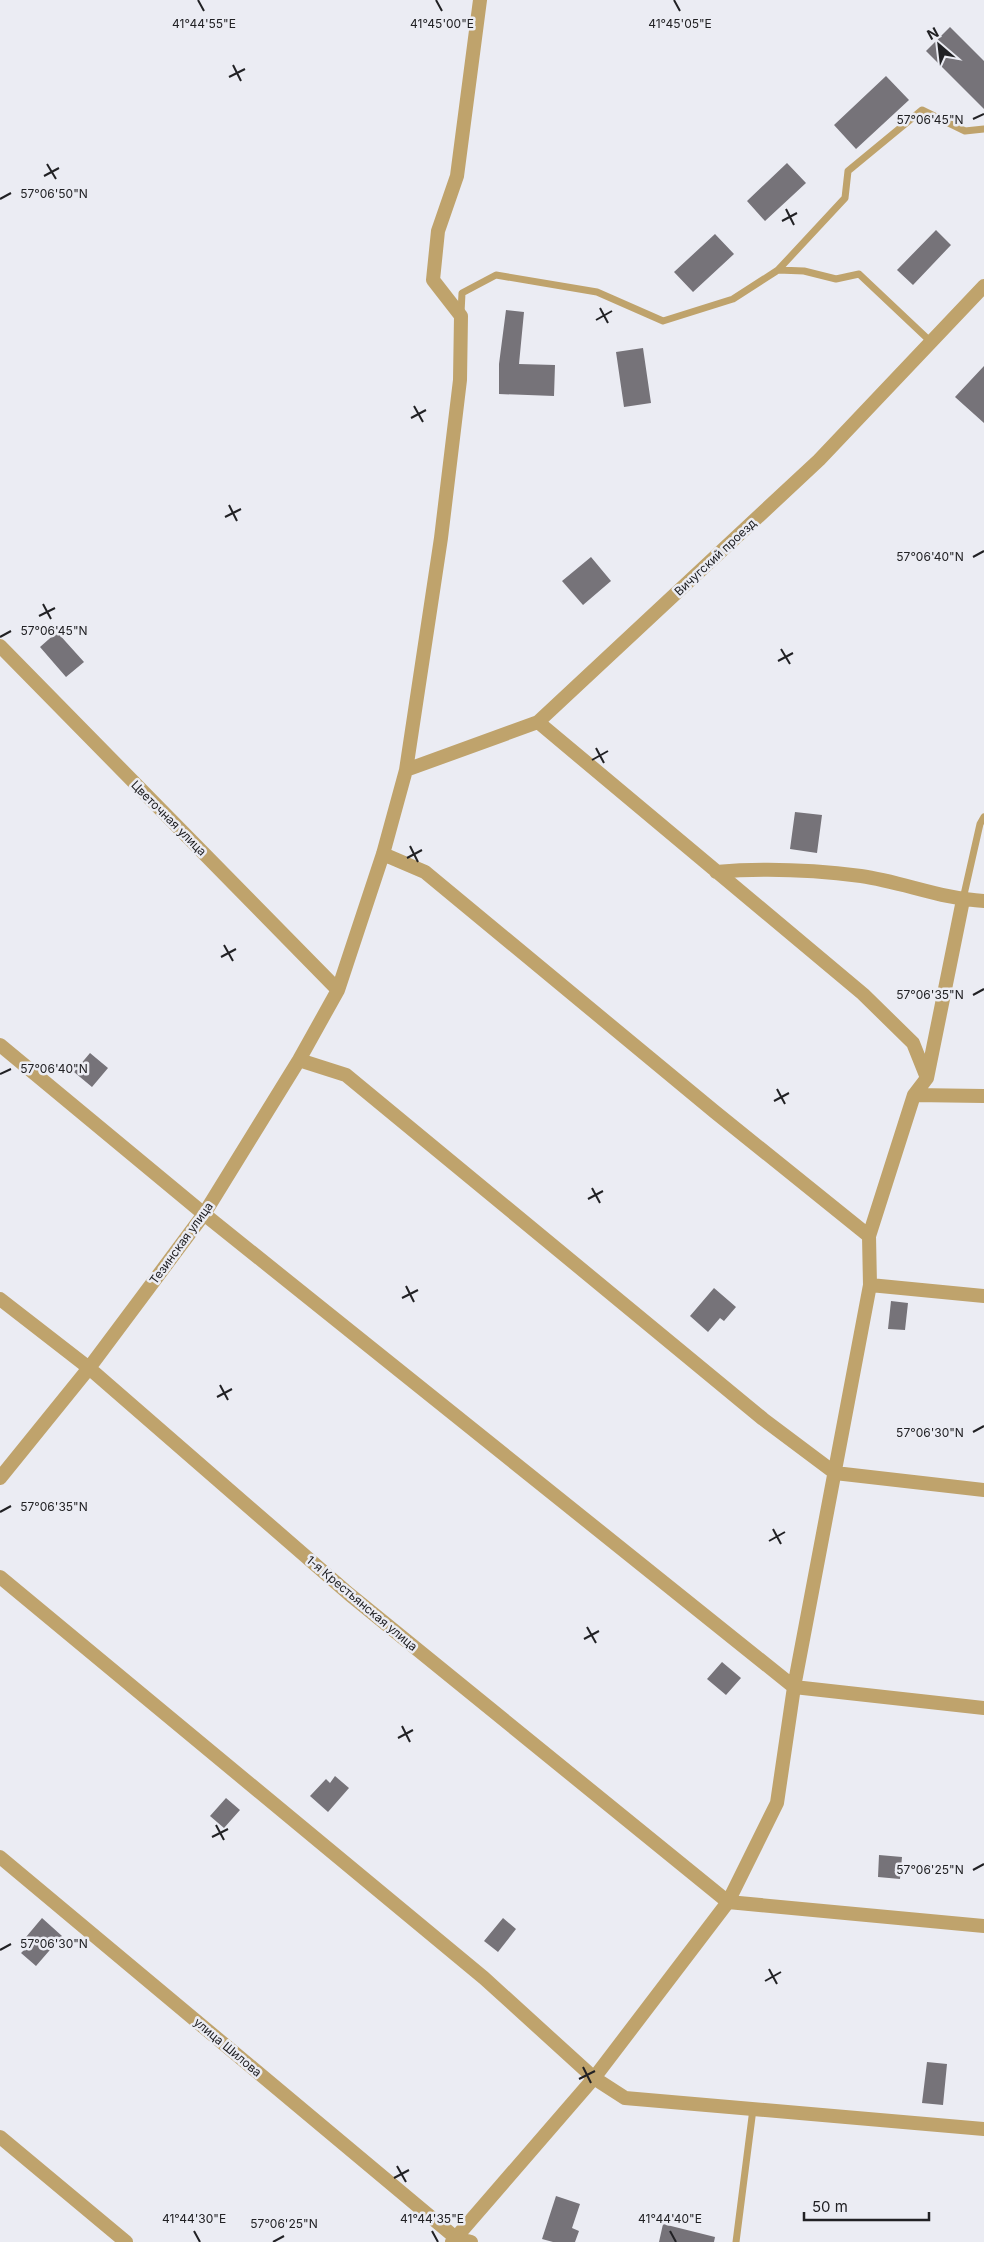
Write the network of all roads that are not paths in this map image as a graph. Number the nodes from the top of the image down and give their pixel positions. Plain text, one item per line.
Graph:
1 (480, 0) edge
2 (984, 129) edge
3 (778, 270) junction
4 (984, 286) edge
5 (461, 316) junction
6 (930, 341) junction
7 (0, 646) edge
8 (538, 722) junction
9 (406, 770) junction
10 (984, 817) edge
11 (383, 854) junction
12 (716, 872) junction
13 (963, 900) junction
14 (984, 901) edge
15 (338, 990) junction
16 (0, 1045) edge
17 (299, 1060) junction
18 (927, 1078) junction
19 (914, 1095) junction
20 (984, 1096) edge
21 (204, 1214) junction
22 (869, 1236) junction
23 (870, 1285) junction
24 (984, 1296) edge
25 (0, 1299) edge
26 (89, 1368) junction
27 (835, 1474) junction
28 (0, 1478) edge
29 (984, 1490) edge
30 (0, 1577) edge
31 (794, 1687) junction
32 (984, 1708) edge
33 (0, 1857) edge
34 (728, 1902) junction
35 (984, 1926) edge
36 (594, 2078) junction
37 (753, 2108) junction
38 (984, 2129) edge
39 (0, 2137) edge
40 (454, 2240) edge
41 (126, 2242) edge
42 (471, 2242) edge
43 (736, 2242) edge

1 - 5 street
2 - 3 lane
3 - 5 lane
3 - 6 lane
4 - 6 street, Вичугский проезд
5 - 9 street, Тезинская улица
6 - 8 street, Вичугский проезд
7 - 15 street, Цветочная улица
8 - 9 street, Вичугский проезд
8 - 12 street
9 - 11 street, Тезинская улица
10 - 13 lane
11 - 15 street, Тезинская улица
11 - 22 street
12 - 13 street
12 - 18 street
13 - 14 street
13 - 18 street
15 - 17 street, Тезинская улица
16 - 21 street
17 - 21 street, Тезинская улица
17 - 27 street
18 - 19 street
19 - 20 street
19 - 22 street
21 - 26 street, Тезинская улица
21 - 31 street
22 - 23 street
23 - 24 street
23 - 27 street
25 - 26 street, 1-я Крестьянская улица
26 - 28 street, Тезинская улица
26 - 34 street, 1-я Крестьянская улица
27 - 29 street
27 - 31 street
30 - 36 street
31 - 32 street
31 - 34 street
33 - 40 street, улица Шилова
34 - 35 street
34 - 36 street
36 - 37 street
36 - 40 street
37 - 38 street
37 - 43 lane
39 - 41 street
40 - 42 street

